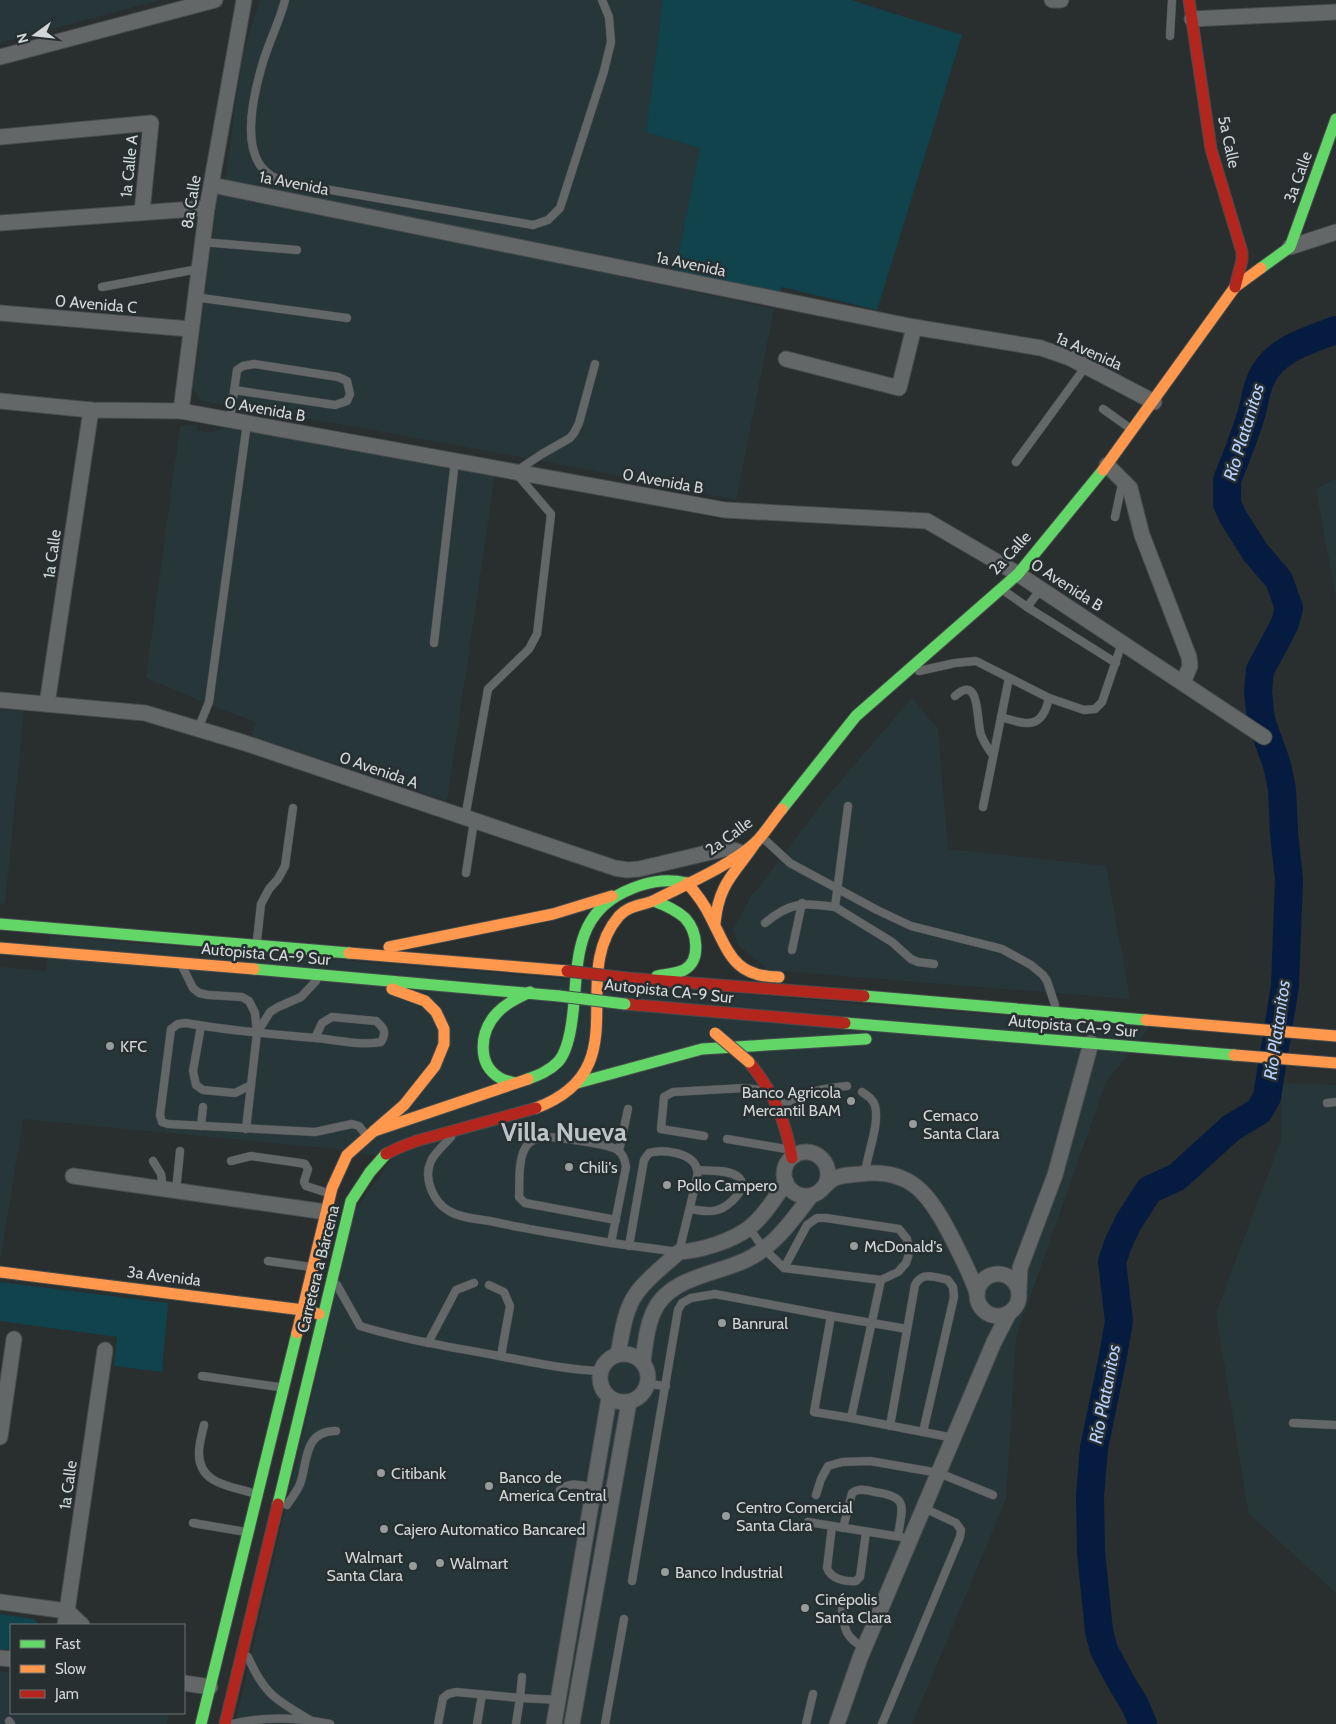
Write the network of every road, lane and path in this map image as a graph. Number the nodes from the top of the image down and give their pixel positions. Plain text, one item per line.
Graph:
1 (214, 0) edge
2 (244, 0) edge
3 (285, 0) edge
4 (602, 0) edge
5 (1052, 0) edge
6 (1061, 0) edge
7 (1172, 0) edge
8 (1190, 0) edge
9 (1336, 12) edge
10 (1192, 19) junction
11 (1170, 36) dead end
12 (0, 57) edge
13 (1336, 119) edge
14 (0, 137) edge
15 (212, 185) junction
16 (207, 208) junction
17 (142, 212) junction
18 (0, 223) edge
19 (1336, 232) edge
20 (202, 242) junction
21 (1290, 247) junction
22 (297, 250) dead end
23 (1250, 256) junction
24 (1272, 259) junction
25 (198, 269) junction
26 (102, 287) dead end
27 (1236, 287) junction
28 (194, 297) junction
29 (0, 313) edge
30 (347, 318) dead end
31 (914, 327) junction
32 (190, 329) junction
33 (786, 359) dead end
34 (595, 364) dead end
35 (1086, 366) junction
36 (234, 390) junction
37 (0, 401) edge
38 (1154, 402) junction
39 (1103, 408) dead end
40 (91, 410) junction
41 (181, 411) junction
42 (230, 420) junction
43 (247, 423) junction
44 (1133, 430) junction
45 (455, 461) junction
46 (1016, 462) dead end
47 (1107, 464) junction
48 (515, 472) junction
49 (1125, 481) junction
50 (1115, 517) dead end
51 (1018, 574) junction
52 (1001, 588) junction
53 (1041, 589) junction
54 (1027, 607) junction
55 (1122, 642) junction
56 (434, 643) dead end
57 (1116, 663) junction
58 (903, 674) junction
59 (1009, 678) junction
60 (1183, 683) junction
61 (955, 696) dead end
62 (1049, 698) junction
63 (0, 700) edge
64 (47, 704) junction
65 (1001, 718) junction
66 (198, 729) junction
67 (1264, 737) dead end
68 (993, 755) junction
69 (848, 806) dead end
70 (983, 807) dead end
71 (293, 808) dead end
72 (470, 819) junction
73 (759, 839) junction
74 (742, 853) junction
75 (466, 873) dead end
76 (687, 883) junction
77 (837, 888) junction
78 (612, 896) junction
79 (654, 901) junction
80 (802, 903) junction
81 (834, 907) junction
82 (2, 922) edge
83 (714, 923) junction
84 (765, 923) dead end
85 (257, 945) junction
86 (0, 948) edge
87 (792, 950) dead end
88 (358, 953) junction
89 (181, 963) junction
90 (934, 964) dead end
91 (323, 975) junction
92 (357, 977) junction
93 (790, 978) dead end
94 (641, 980) junction
95 (819, 980) dead end
96 (530, 992) junction
97 (858, 995) junction
98 (660, 1008) junction
99 (1058, 1012) junction
100 (695, 1021) dead end
101 (201, 1026) junction
102 (712, 1031) dead end
103 (257, 1033) junction
104 (978, 1034) junction
105 (1333, 1036) edge
106 (315, 1038) junction
107 (1091, 1044) junction
108 (1334, 1063) edge
109 (515, 1083) junction
110 (577, 1083) junction
111 (251, 1085) junction
112 (847, 1086) dead end
113 (862, 1092) dead end
114 (772, 1093) junction
115 (1336, 1102) edge
116 (1327, 1103) dead end
117 (779, 1106) junction
118 (203, 1107) dead end
119 (628, 1109) dead end
120 (201, 1126) junction
121 (246, 1128) junction
122 (459, 1128) junction
123 (371, 1134) junction
124 (704, 1136) dead end
125 (727, 1139) dead end
126 (180, 1151) dead end
127 (619, 1151) junction
128 (791, 1154) junction
129 (153, 1161) dead end
130 (231, 1161) dead end
131 (826, 1166) junction
132 (698, 1170) junction
133 (865, 1173) junction
134 (73, 1176) dead end
135 (840, 1176) junction
136 (786, 1182) junction
137 (825, 1186) junction
138 (169, 1190) junction
139 (330, 1194) junction
140 (811, 1196) junction
141 (690, 1209) junction
142 (326, 1212) junction
143 (616, 1220) junction
144 (748, 1228) junction
145 (611, 1244) junction
146 (629, 1246) junction
147 (764, 1248) junction
148 (679, 1252) junction
149 (1024, 1258) junction
150 (268, 1260) dead end
151 (313, 1268) junction
152 (784, 1268) junction
153 (968, 1268) junction
154 (0, 1272) edge
155 (998, 1274) junction
156 (332, 1276) junction
157 (881, 1280) junction
158 (474, 1283) dead end
159 (489, 1285) dead end
160 (1019, 1290) junction
161 (977, 1293) junction
162 (303, 1310) junction
163 (984, 1311) junction
164 (1010, 1314) junction
165 (323, 1315) junction
166 (831, 1316) junction
167 (872, 1323) junction
168 (907, 1329) junction
169 (14, 1339) dead end
170 (994, 1342) junction
171 (428, 1343) junction
172 (105, 1350) dead end
173 (618, 1354) junction
174 (501, 1356) junction
175 (643, 1362) junction
176 (600, 1371) junction
177 (202, 1376) dead end
178 (648, 1384) junction
179 (666, 1386) junction
180 (284, 1388) junction
181 (609, 1398) junction
182 (629, 1402) junction
183 (851, 1418) junction
184 (1293, 1423) dead end
185 (204, 1425) dead end
186 (1336, 1425) edge
187 (890, 1426) junction
188 (336, 1431) dead end
189 (923, 1432) junction
190 (0, 1437) edge
191 (954, 1438) junction
192 (939, 1473) junction
193 (593, 1488) junction
194 (560, 1490) dead end
195 (258, 1495) junction
196 (816, 1495) dead end
197 (993, 1495) dead end
198 (924, 1508) junction
199 (808, 1522) dead end
200 (193, 1523) dead end
201 (273, 1525) junction
202 (832, 1526) junction
203 (843, 1528) junction
204 (248, 1532) junction
205 (866, 1532) junction
206 (904, 1538) junction
207 (632, 1581) dead end
208 (0, 1602) edge
209 (842, 1608) dead end
210 (66, 1618) edge
211 (624, 1619) dead end
212 (80, 1624) edge
213 (243, 1648) junction
214 (864, 1648) junction
215 (522, 1677) dead end
216 (185, 1683) edge
217 (210, 1687) junction
218 (814, 1694) dead end
219 (482, 1695) junction
220 (520, 1698) junction
221 (559, 1700) junction
222 (310, 1720) junction
223 (201, 1724) edge
224 (225, 1724) edge
225 (232, 1724) edge
226 (330, 1724) edge
227 (438, 1724) edge
228 (477, 1724) edge
229 (516, 1724) edge
230 (554, 1724) edge
231 (572, 1724) edge
232 (605, 1724) edge
233 (806, 1724) edge
234 (837, 1724) edge
235 (882, 1724) edge

1 - 12 street
2 - 15 street, 8a Calle
3 - 4 lane
5 - 6 street
7 - 11 lane
8 - 10 main road, 5a Calle
9 - 10 street
10 - 23 main road, 5a Calle
13 - 21 main road, 3a Calle
14 - 17 street, 1a Calle A
15 - 16 street, 8a Calle
15 - 31 street, 1a Avenida
16 - 17 street
16 - 20 street, 8a Calle
17 - 18 street
19 - 21 street, 2a Calle
20 - 22 lane
20 - 25 street, 8a Calle
21 - 24 main road, 2a Calle
23 - 24 main road
23 - 27 main road, 5a Calle
24 - 27 main road, 2a Calle
25 - 26 lane
25 - 28 street, 8a Calle
27 - 38 main road, 2a Calle
28 - 30 lane
28 - 32 street, 8a Calle
29 - 32 street, 0 Avenida C
31 - 33 street
31 - 35 street, 1a Avenida
32 - 41 street, 8a Calle
34 - 48 lane
35 - 38 street, 1a Avenida
35 - 46 lane
36 - 36 lane
36 - 42 lane
37 - 40 street, 0 Avenida B
38 - 44 main road, 2a Calle
39 - 44 lane
40 - 41 street, 0 Avenida B
40 - 64 street, 1a Calle
41 - 42 street, 0 Avenida B
42 - 43 street, 0 Avenida B
43 - 45 street, 0 Avenida B
43 - 66 lane
44 - 47 main road, 2a Calle
45 - 48 street, 0 Avenida B
45 - 56 lane
47 - 49 street
47 - 51 main road, 2a Calle
48 - 51 street, 0 Avenida B
48 - 72 lane
49 - 50 lane
49 - 60 street
51 - 52 main road, 2a Calle
51 - 53 street, 0 Avenida B
52 - 54 lane
52 - 58 main road, 2a Calle
53 - 54 lane
53 - 55 street, 0 Avenida B
54 - 57 lane
55 - 57 lane
55 - 60 street, 0 Avenida B
57 - 62 lane
58 - 59 lane
58 - 73 main road, 2a Calle
59 - 62 lane
59 - 65 lane
60 - 67 street, 0 Avenida B
61 - 68 lane
62 - 65 lane
63 - 64 street, 0 Avenida A
64 - 66 street, 0 Avenida A
65 - 68 lane
66 - 72 street, 0 Avenida A
68 - 70 lane
69 - 77 lane
71 - 85 lane
72 - 74 street, 0 Avenida A
72 - 75 lane
73 - 74 main road, 2a Calle
73 - 77 lane
73 - 83 main road
74 - 76 main road, 2a Calle
76 - 78 main road
76 - 79 main road, 2a Calle
76 - 83 main road
77 - 81 lane
77 - 99 lane
78 - 88 main road
78 - 109 main road, Carretera a Bárcena
79 - 94 main road
79 - 110 main road, Carretera a Bárcena
80 - 81 lane
80 - 84 lane
80 - 87 lane
81 - 90 lane
82 - 85 main road, Autopista CA-9 Sur
83 - 93 main road
85 - 88 main road, Autopista CA-9 Sur
86 - 89 main road, Autopista CA-9 Sur
88 - 94 main road, Autopista CA-9 Sur, bridge
89 - 91 main road, Autopista CA-9 Sur
89 - 103 lane
91 - 92 main road, Autopista CA-9 Sur
91 - 103 lane
92 - 96 main road, Autopista CA-9 Sur
92 - 123 main road
94 - 97 main road, Autopista CA-9 Sur
95 - 97 main road
96 - 98 main road, Autopista CA-9 Sur, bridge
96 - 109 main road
97 - 99 main road, Autopista CA-9 Sur
98 - 100 main road
98 - 104 main road, Autopista CA-9 Sur
99 - 105 main road, Autopista CA-9 Sur
101 - 103 lane
101 - 111 lane
101 - 120 lane
102 - 114 main road, bridge
103 - 106 lane
103 - 111 lane
104 - 107 main road, Autopista CA-9 Sur
104 - 110 main road
106 - 106 lane
107 - 108 main road, Autopista CA-9 Sur
107 - 149 street
109 - 123 main road, Carretera a Bárcena
110 - 122 main road, Carretera a Bárcena
111 - 121 lane
112 - 117 lane
113 - 133 lane
114 - 117 main road
114 - 124 lane
115 - 116 lane
117 - 128 main road
118 - 120 lane
119 - 127 lane
120 - 121 lane
121 - 123 lane
122 - 145 lane
122 - 156 main road, Carretera a Bárcena
123 - 139 main road, Carretera a Bárcena
125 - 128 lane
126 - 138 lane
127 - 143 lane
127 - 143 lane
128 - 131 street
128 - 136 street
129 - 138 lane
130 - 139 lane
131 - 135 street
131 - 137 street
132 - 141 lane
132 - 141 lane
132 - 146 lane
133 - 135 street
133 - 153 street
134 - 138 street
135 - 137 street
136 - 140 street
136 - 144 street
137 - 140 street
138 - 142 street
139 - 142 main road, Carretera a Bárcena
140 - 147 street
141 - 148 lane
142 - 151 main road, Carretera a Bárcena
143 - 145 lane
144 - 147 lane
144 - 148 street
145 - 146 lane
146 - 148 lane
147 - 152 lane
147 - 175 street
148 - 173 street
149 - 155 street
149 - 160 street
150 - 151 lane
151 - 162 main road, Carretera a Bárcena
152 - 157 lane
152 - 157 lane
153 - 155 street
153 - 161 street
154 - 162 main road, 3a Avenida
155 - 160 street
155 - 161 street
156 - 165 main road, Carretera a Bárcena
156 - 171 lane
157 - 167 lane
158 - 171 lane
159 - 174 lane
160 - 164 street
161 - 163 street
162 - 165 main road, 3a Avenida
162 - 180 main road, Carretera a Bárcena
163 - 164 street
163 - 170 street
164 - 170 street
165 - 201 main road, Carretera a Bárcena
166 - 167 lane
166 - 179 lane
166 - 183 lane
167 - 168 lane
167 - 183 lane
168 - 187 lane
168 - 189 lane
169 - 190 street
170 - 191 street
171 - 174 lane
172 - 210 street, 1a Calle
173 - 175 street
173 - 176 street
174 - 176 lane
175 - 178 street
176 - 181 street
177 - 180 lane
178 - 179 lane
178 - 182 street
179 - 207 lane
180 - 195 main road, Carretera a Bárcena
181 - 182 street
181 - 193 street
182 - 231 street
183 - 187 lane
184 - 186 lane
185 - 195 lane
187 - 189 lane
188 - 201 lane
189 - 191 lane
191 - 192 street
192 - 196 lane
192 - 197 lane
192 - 198 street
193 - 194 lane
193 - 221 street
195 - 204 main road, Carretera a Bárcena
198 - 206 street
198 - 235 lane
199 - 202 lane
200 - 204 lane
201 - 213 main road, Carretera a Bárcena
202 - 203 lane
202 - 205 lane
203 - 205 lane
203 - 206 lane
204 - 217 main road, Carretera a Bárcena
205 - 206 lane
206 - 214 street
208 - 210 street
209 - 214 lane
210 - 212 street
211 - 232 lane
213 - 222 lane
213 - 224 main road, Carretera a Bárcena
214 - 234 street
215 - 220 lane
216 - 217 street
217 - 223 main road, Carretera a Bárcena
218 - 233 lane
219 - 220 lane
219 - 227 lane
219 - 228 lane
220 - 221 lane
220 - 229 lane
221 - 230 street
222 - 225 lane
222 - 226 lane

